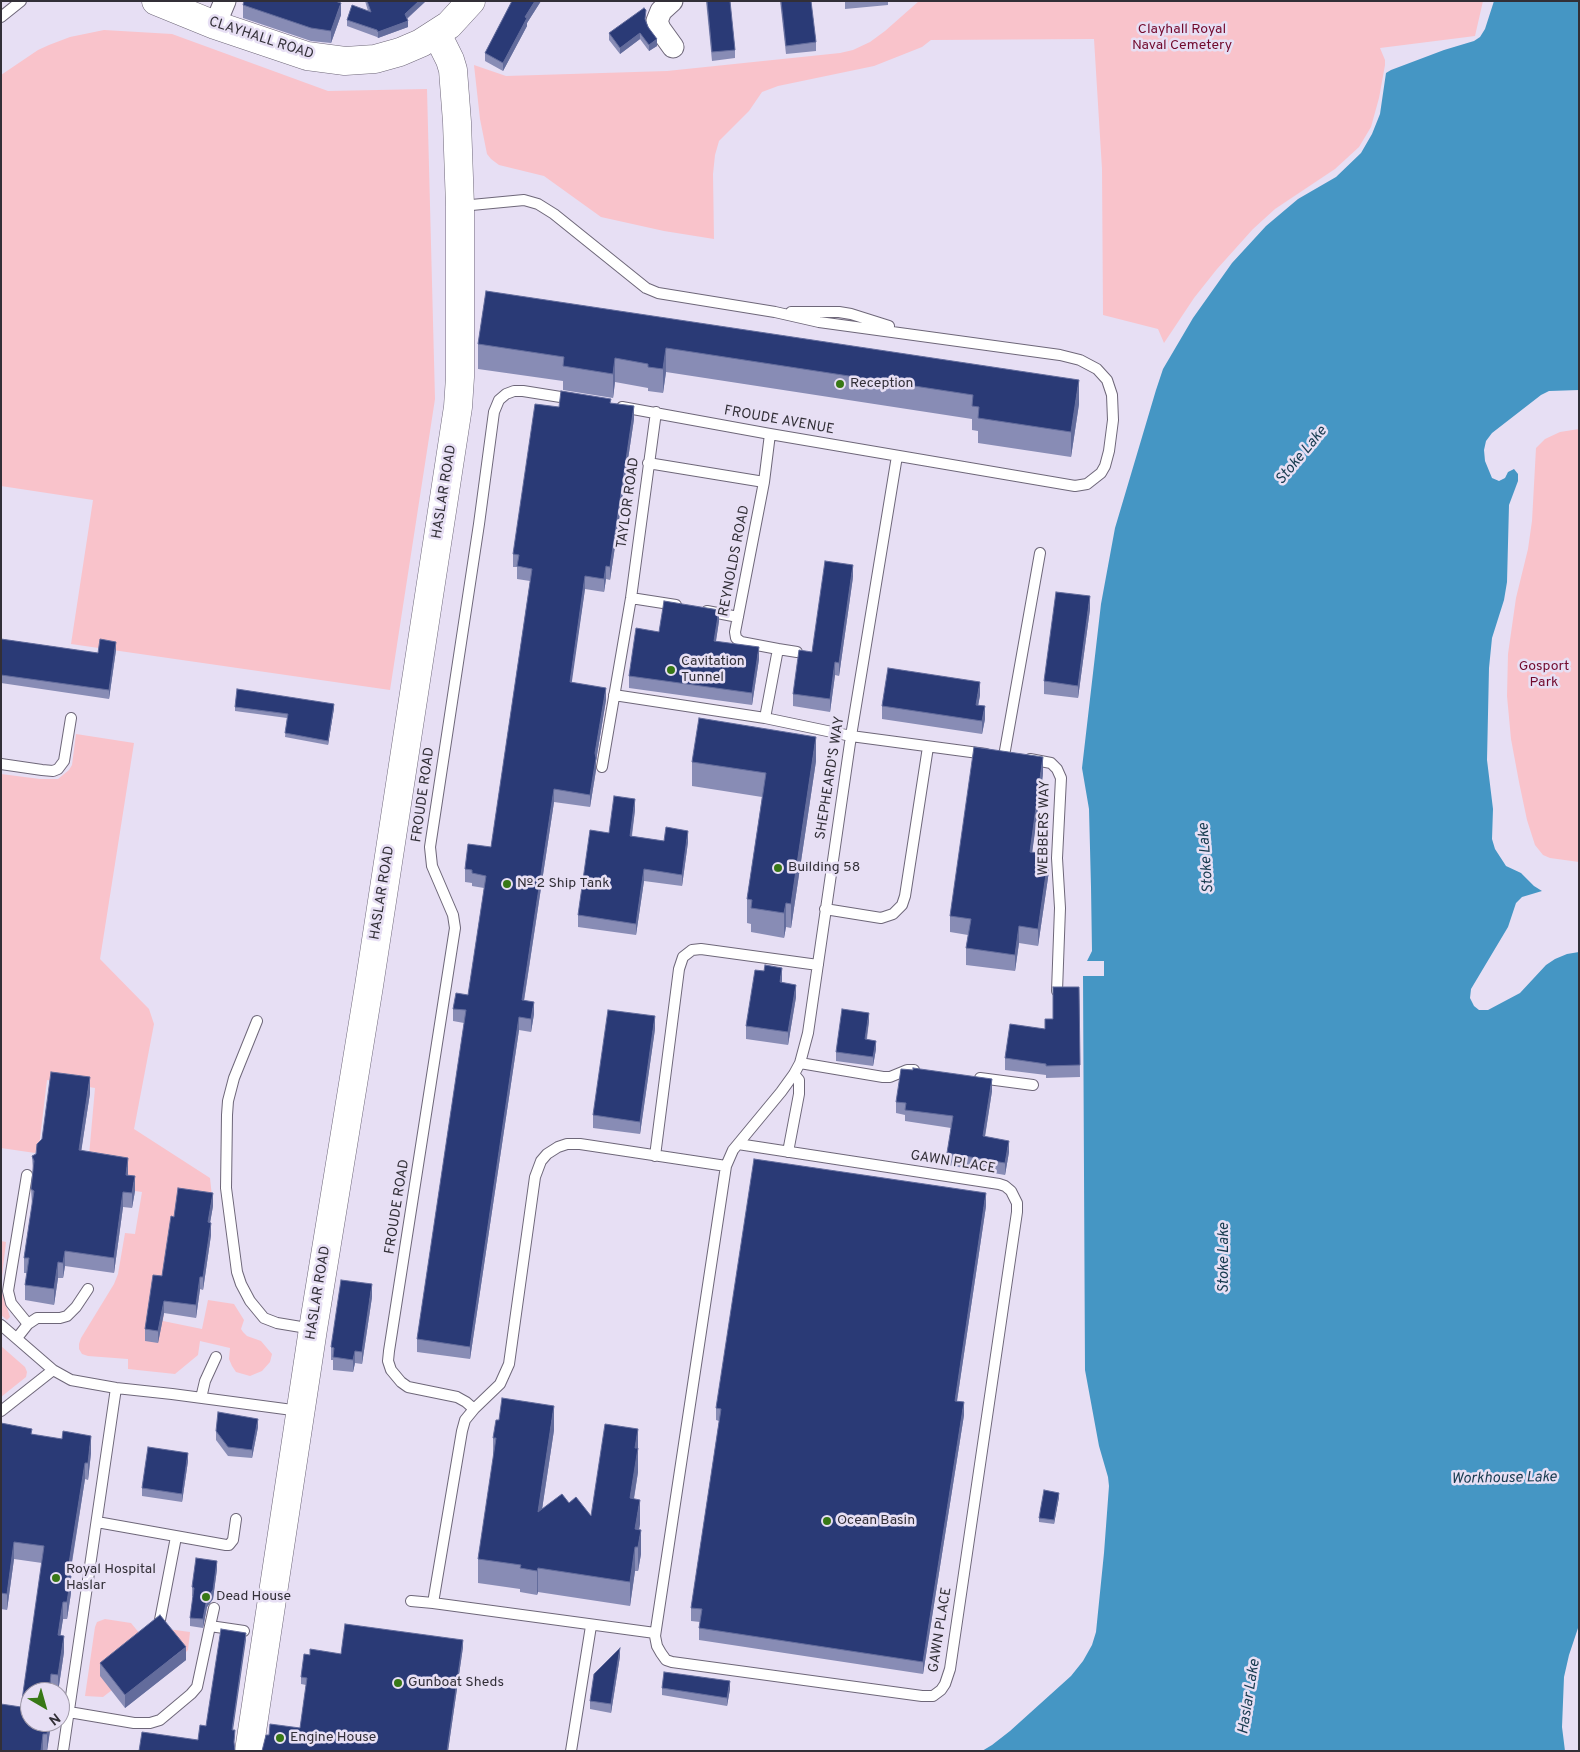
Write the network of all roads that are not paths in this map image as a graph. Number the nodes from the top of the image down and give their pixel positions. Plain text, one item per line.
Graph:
1 (21, 1) edge
2 (156, 1) edge
3 (471, 1) edge
4 (672, 1) edge
5 (220, 13) edge
6 (1, 17) edge
7 (437, 34) junction
8 (673, 47) dead end
9 (460, 206) junction
10 (580, 400) edge
11 (608, 404) edge
12 (656, 412) junction
13 (770, 434) junction
14 (897, 456) junction
15 (648, 463) junction
16 (764, 482) junction
17 (1040, 553) dead end
18 (630, 598) junction
19 (738, 617) junction
20 (778, 649) junction
21 (797, 652) edge
22 (614, 695) junction
23 (71, 718) dead end
24 (766, 718) junction
25 (851, 736) junction
26 (928, 747) junction
27 (1013, 757) junction
28 (1, 764) edge
29 (602, 767) dead end
30 (825, 909) junction
31 (818, 965) junction
32 (1057, 991) edge
33 (258, 1021) dead end
34 (800, 1063) junction
35 (921, 1071) edge
36 (794, 1074) junction
37 (968, 1077) edge
38 (1033, 1085) dead end
39 (738, 1144) junction
40 (788, 1152) junction
41 (655, 1156) junction
42 (726, 1166) junction
43 (27, 1175) dead end
44 (88, 1288) dead end
45 (28, 1324) junction
46 (1, 1325) edge
47 (313, 1329) junction
48 (17, 1338) junction
49 (216, 1357) dead end
50 (53, 1370) junction
51 (116, 1388) junction
52 (201, 1398) junction
53 (474, 1409) junction
54 (1, 1411) edge
55 (300, 1411) junction
56 (236, 1518) dead end
57 (97, 1522) junction
58 (176, 1537) junction
59 (411, 1601) dead end
60 (433, 1603) junction
61 (214, 1608) dead end
62 (160, 1620) edge
63 (210, 1626) junction
64 (592, 1626) junction
65 (244, 1631) edge
66 (655, 1633) junction
67 (70, 1705) edge
68 (70, 1712) edge
69 (66, 1732) edge
70 (63, 1751) edge
71 (249, 1751) edge
72 (571, 1751) edge

1 - 6 lane
2 - 5 street, CLAYHALL ROAD
3 - 7 street, CLAYHALL ROAD
4 - 8 street
5 - 7 street, CLAYHALL ROAD
7 - 9 street, HASLAR ROAD
9 - 14 lane, FROUDE AVENUE
9 - 47 street, HASLAR ROAD
10 - 53 lane, FROUDE ROAD
11 - 12 lane
12 - 13 lane, FROUDE AVENUE
12 - 15 lane, TAYLOR ROAD
13 - 14 lane, FROUDE AVENUE
13 - 16 lane, REYNOLDS ROAD
14 - 25 lane, SHEPHEARD'S WAY
15 - 16 lane
15 - 18 lane, TAYLOR ROAD
16 - 19 lane, REYNOLDS ROAD
17 - 27 lane
18 - 19 lane
18 - 22 lane, TAYLOR ROAD
19 - 20 lane, REYNOLDS ROAD
20 - 21 lane
20 - 24 lane
22 - 24 lane, WEBBERS WAY
22 - 29 lane, TAYLOR ROAD
23 - 28 lane
24 - 25 lane, WEBBERS WAY
25 - 26 lane, WEBBERS WAY
25 - 30 lane, SHEPHEARD'S WAY
26 - 27 lane, WEBBERS WAY
26 - 30 lane
27 - 32 lane, WEBBERS WAY
30 - 31 lane, SHEPHEARD'S WAY
31 - 34 lane, SHEPHEARD'S WAY
31 - 41 lane
33 - 47 lane
34 - 35 lane
34 - 36 lane, SHEPHEARD'S WAY
36 - 39 lane, SHEPHEARD'S WAY
36 - 40 lane
37 - 38 lane
39 - 40 lane, GAWN PLACE
39 - 42 lane, GAWN PLACE
40 - 66 lane, GAWN PLACE
41 - 42 lane
41 - 53 lane
42 - 66 lane, GAWN PLACE
43 - 45 lane
44 - 45 lane
45 - 48 lane
46 - 48 lane
47 - 55 street, HASLAR ROAD
48 - 50 lane
49 - 52 lane
50 - 51 lane
50 - 54 lane
51 - 52 lane
51 - 57 lane
52 - 55 lane
53 - 60 lane
55 - 71 street, HASLAR ROAD
56 - 58 lane
57 - 58 lane
57 - 67 lane
58 - 62 lane
59 - 60 lane
60 - 64 lane
61 - 63 lane
63 - 65 lane
63 - 68 lane
64 - 66 lane
64 - 72 lane
69 - 70 lane

